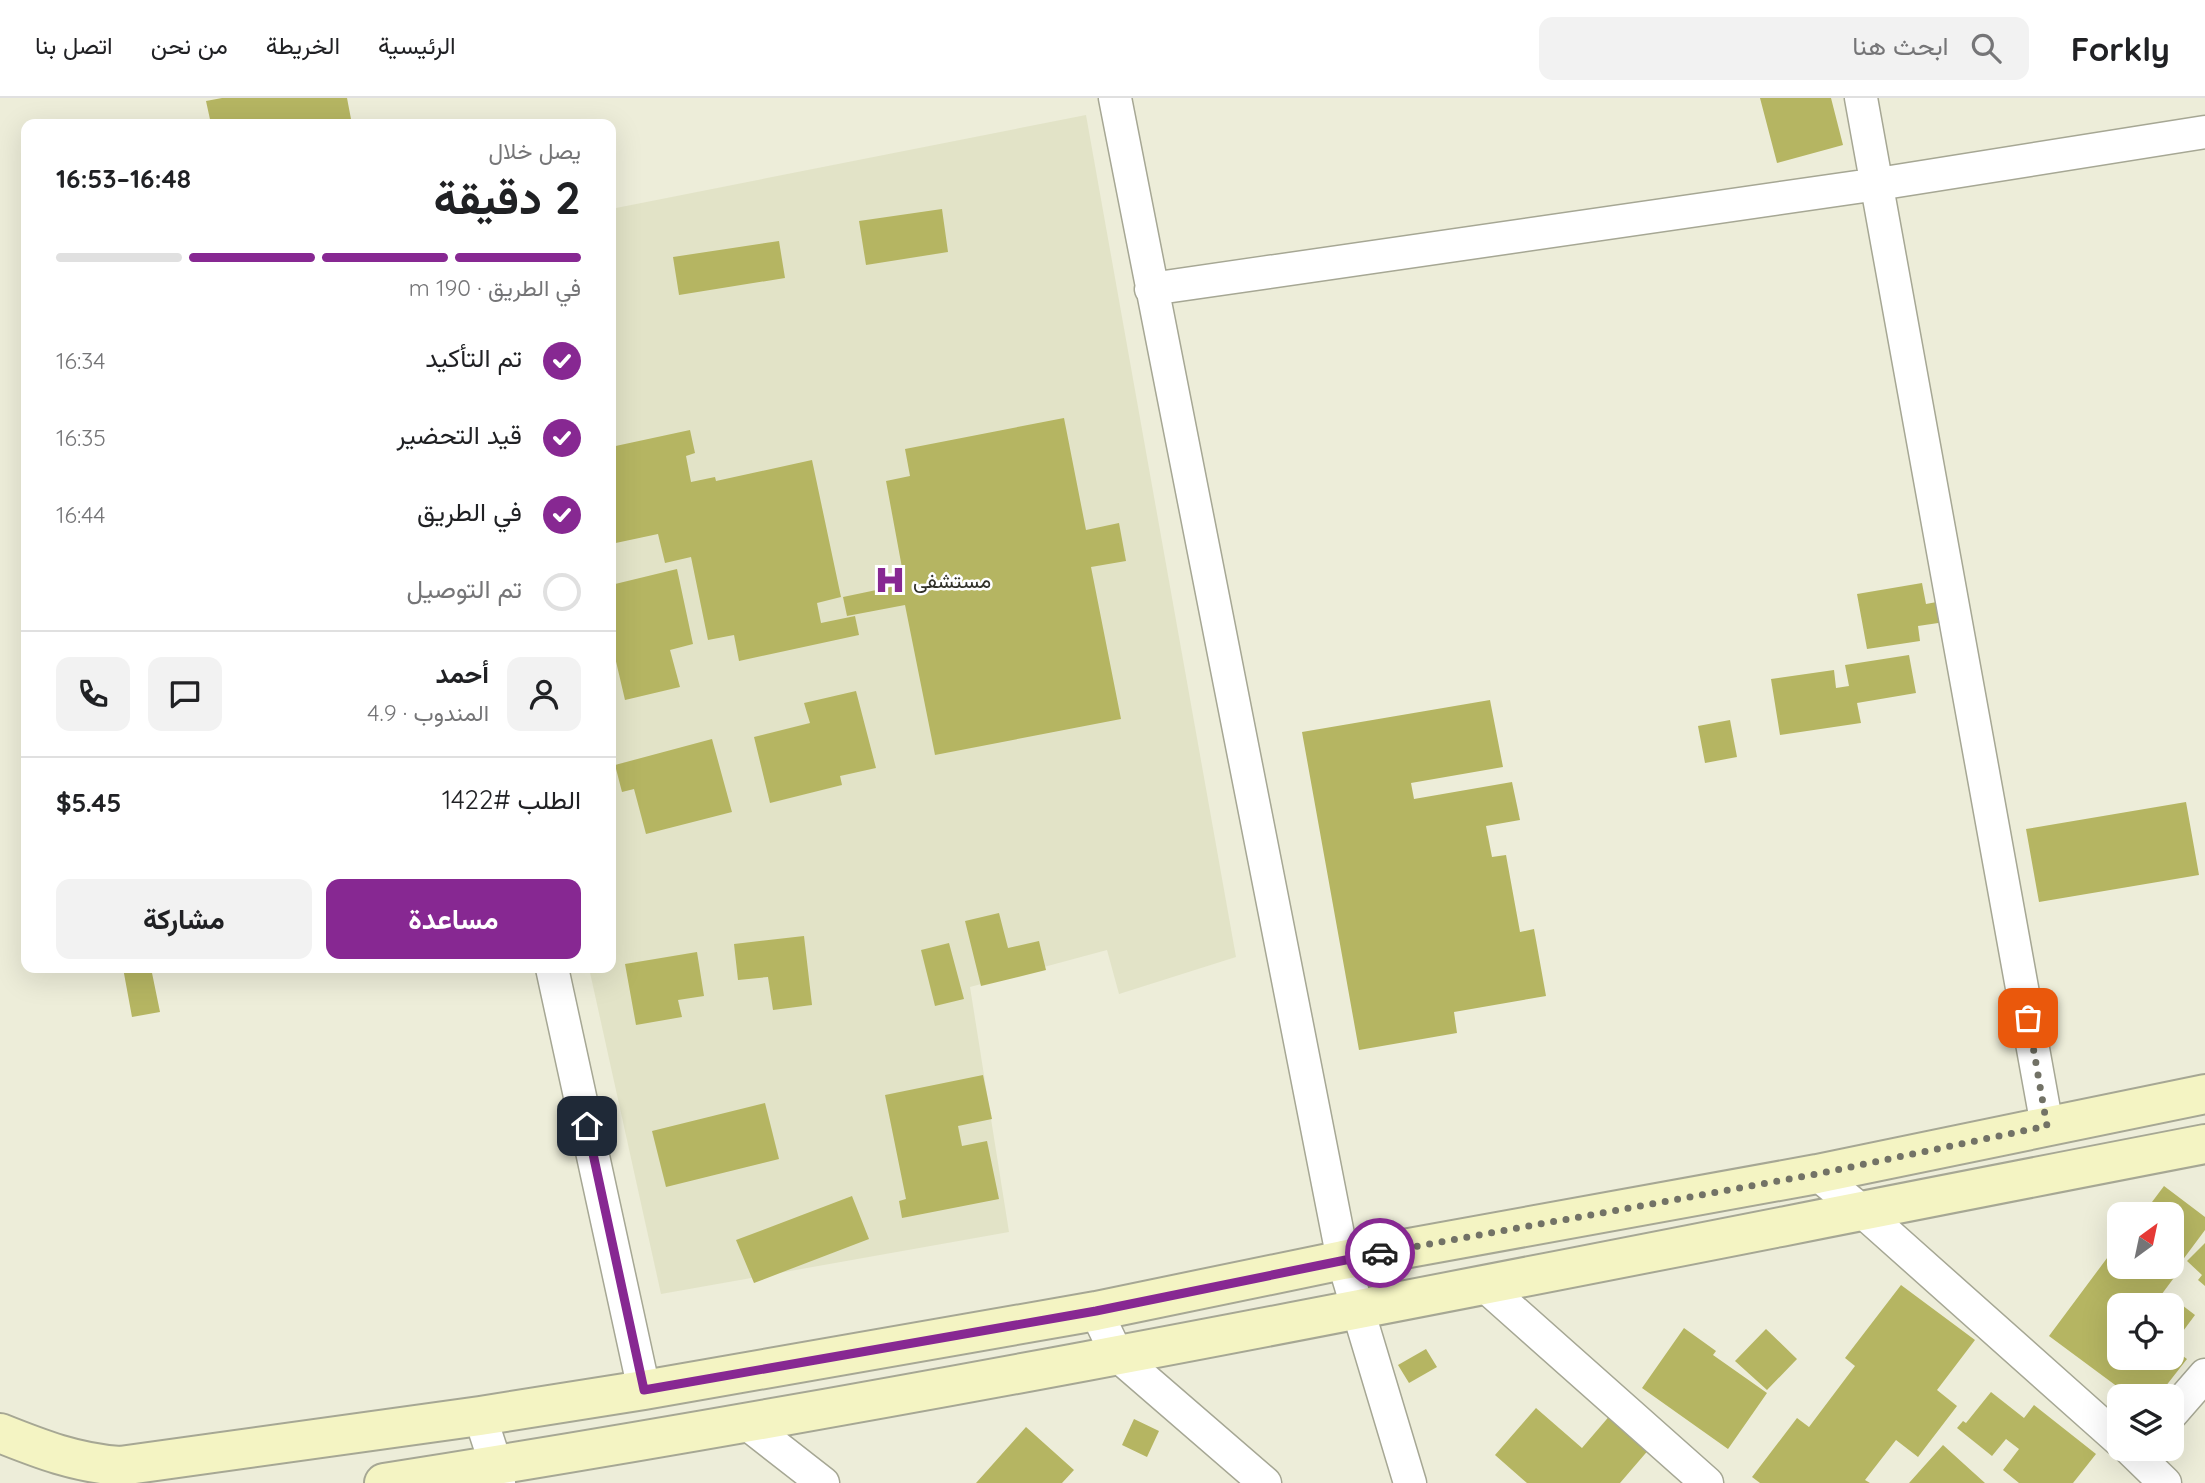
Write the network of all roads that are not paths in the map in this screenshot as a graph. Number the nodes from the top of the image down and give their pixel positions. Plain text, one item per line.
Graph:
1 (1115, 98) edge
2 (1860, 98) edge
3 (2205, 132) edge
4 (1878, 184) junction
5 (1151, 289) junction
6 (553, 973) edge
7 (2205, 1094) edge
8 (2047, 1126) junction
9 (2205, 1144) edge
10 (1817, 1174) junction
11 (1862, 1210) junction
12 (1343, 1260) junction
13 (1484, 1284) junction
14 (1357, 1310) junction
15 (1096, 1311) junction
16 (1117, 1355) junction
17 (2205, 1376) edge
18 (644, 1390) junction
19 (2184, 1399) edge
20 (480, 1416) junction
21 (746, 1423) junction
22 (2107, 1427) edge
23 (0, 1433) edge
24 (2144, 1461) edge
25 (1232, 1472) edge
26 (498, 1474) edge
27 (384, 1483) edge
28 (823, 1483) edge
29 (1265, 1483) edge
30 (1410, 1483) edge
31 (1707, 1483) edge
32 (2165, 1483) edge

1 - 5 street
2 - 4 street
3 - 4 street
4 - 5 street
4 - 8 street
5 - 12 street
6 - 18 street
7 - 8 main road
8 - 10 main road
9 - 11 main road
10 - 11 street
10 - 12 main road
11 - 13 main road
11 - 22 street
12 - 14 street
12 - 15 main road
13 - 14 main road
13 - 31 street
14 - 16 main road
14 - 30 street
15 - 16 street
15 - 18 main road
16 - 21 main road
16 - 25 street
17 - 19 street
18 - 20 main road
20 - 23 main road
20 - 26 street
21 - 26 main road
21 - 28 street
24 - 32 street
25 - 29 street
26 - 27 main road

